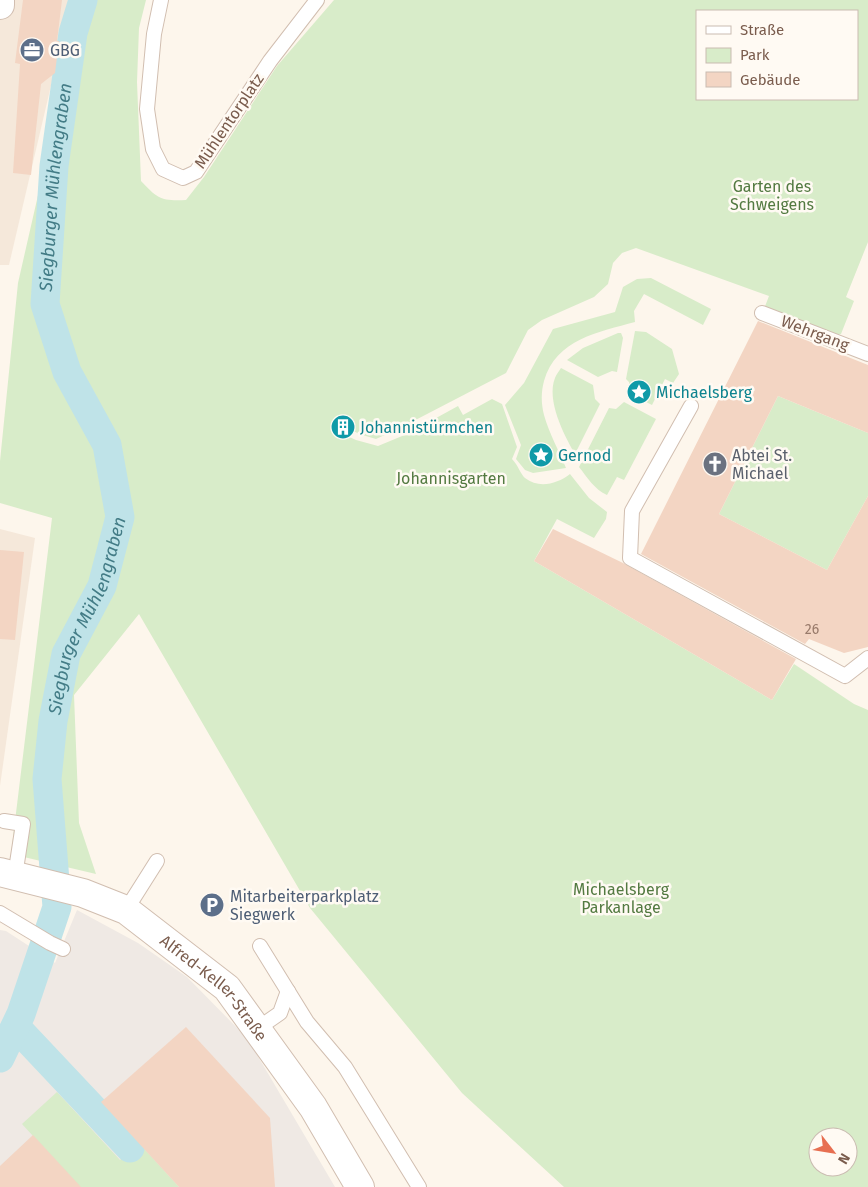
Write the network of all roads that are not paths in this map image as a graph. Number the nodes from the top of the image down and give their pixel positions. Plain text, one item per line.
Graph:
1 (0, 0) edge
2 (161, 0) edge
3 (317, 0) edge
4 (0, 5) edge
5 (762, 312) dead end
6 (868, 354) edge
7 (691, 406) dead end
8 (868, 658) edge
9 (4, 821) dead end
10 (157, 861) dead end
11 (13, 875) edge
12 (126, 910) junction
13 (0, 913) edge
14 (52, 944) dead end
15 (260, 946) dead end
16 (288, 991) junction
17 (257, 1029) junction
18 (360, 1187) edge
19 (419, 1187) edge

1 - 4 street
2 - 3 lane, Mühlentorplatz
5 - 6 lane, Wehrgang
7 - 8 lane
9 - 11 lane
10 - 12 lane
11 - 12 street, Alfred-Keller-Straße
12 - 17 street, Alfred-Keller-Straße
13 - 14 lane
15 - 16 lane
16 - 17 lane
16 - 19 lane
17 - 18 street, Alfred-Keller-Straße

